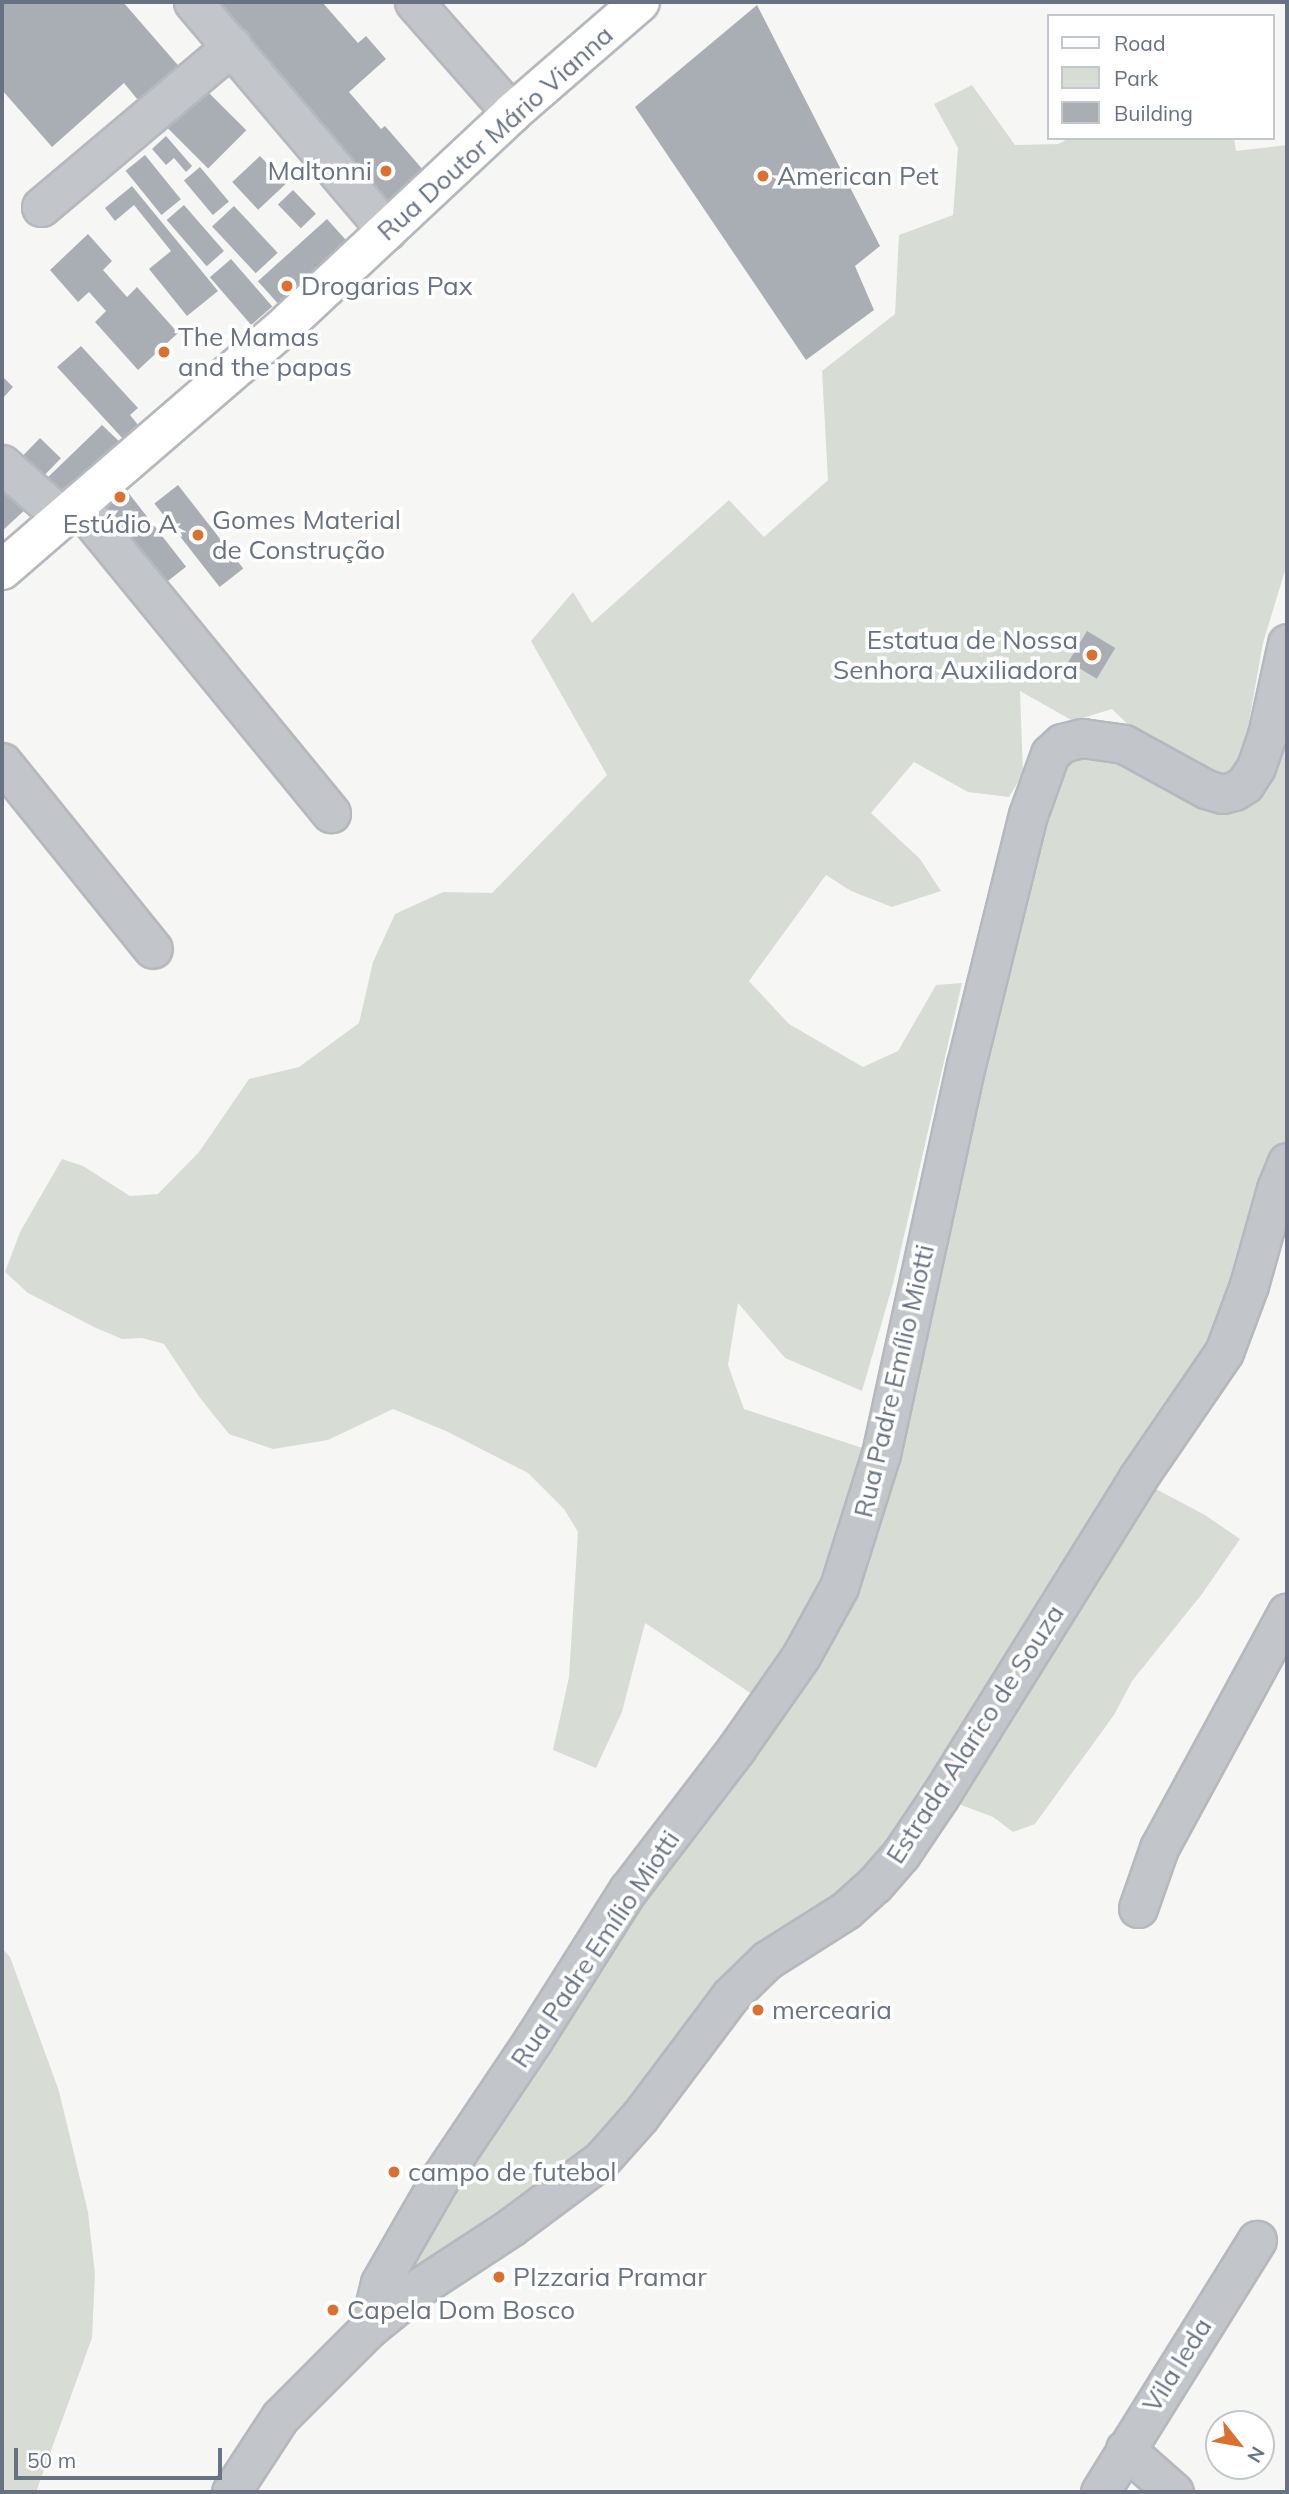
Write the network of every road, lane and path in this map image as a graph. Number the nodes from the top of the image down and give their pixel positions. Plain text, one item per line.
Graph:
1 (193, 2) edge
2 (414, 2) edge
3 (640, 2) edge
4 (232, 46) junction
5 (512, 113) junction
6 (41, 207) dead end
7 (387, 231) junction
8 (2, 464) edge
9 (69, 509) junction
10 (2, 570) edge
11 (1287, 643) edge
12 (2, 762) edge
13 (331, 813) dead end
14 (153, 949) dead end
15 (1287, 1162) edge
16 (1287, 1612) edge
17 (1138, 1908) dead end
18 (1257, 2240) dead end
19 (369, 2328) junction
20 (1125, 2449) junction
21 (231, 2492) edge
22 (1100, 2492) edge
23 (1174, 2492) edge

1 - 4 street
2 - 5 street
3 - 5 main road, Rua Doutor Mário Vianna
4 - 6 street
4 - 7 street
5 - 7 main road, Rua Doutor Mário Vianna
7 - 9 main road, Rua Doutor Mário Vianna
8 - 9 street
9 - 10 main road, Rua Doutor Mário Vianna
9 - 13 street
11 - 19 street, Rua Padre Emílio Miotti
12 - 14 street
15 - 19 street, Estrada Alarico de Souza
16 - 17 street
18 - 20 street, Vila Ieda
19 - 21 street, Estrada Alarico de Souza
20 - 22 street, Vila Ieda
20 - 23 street

